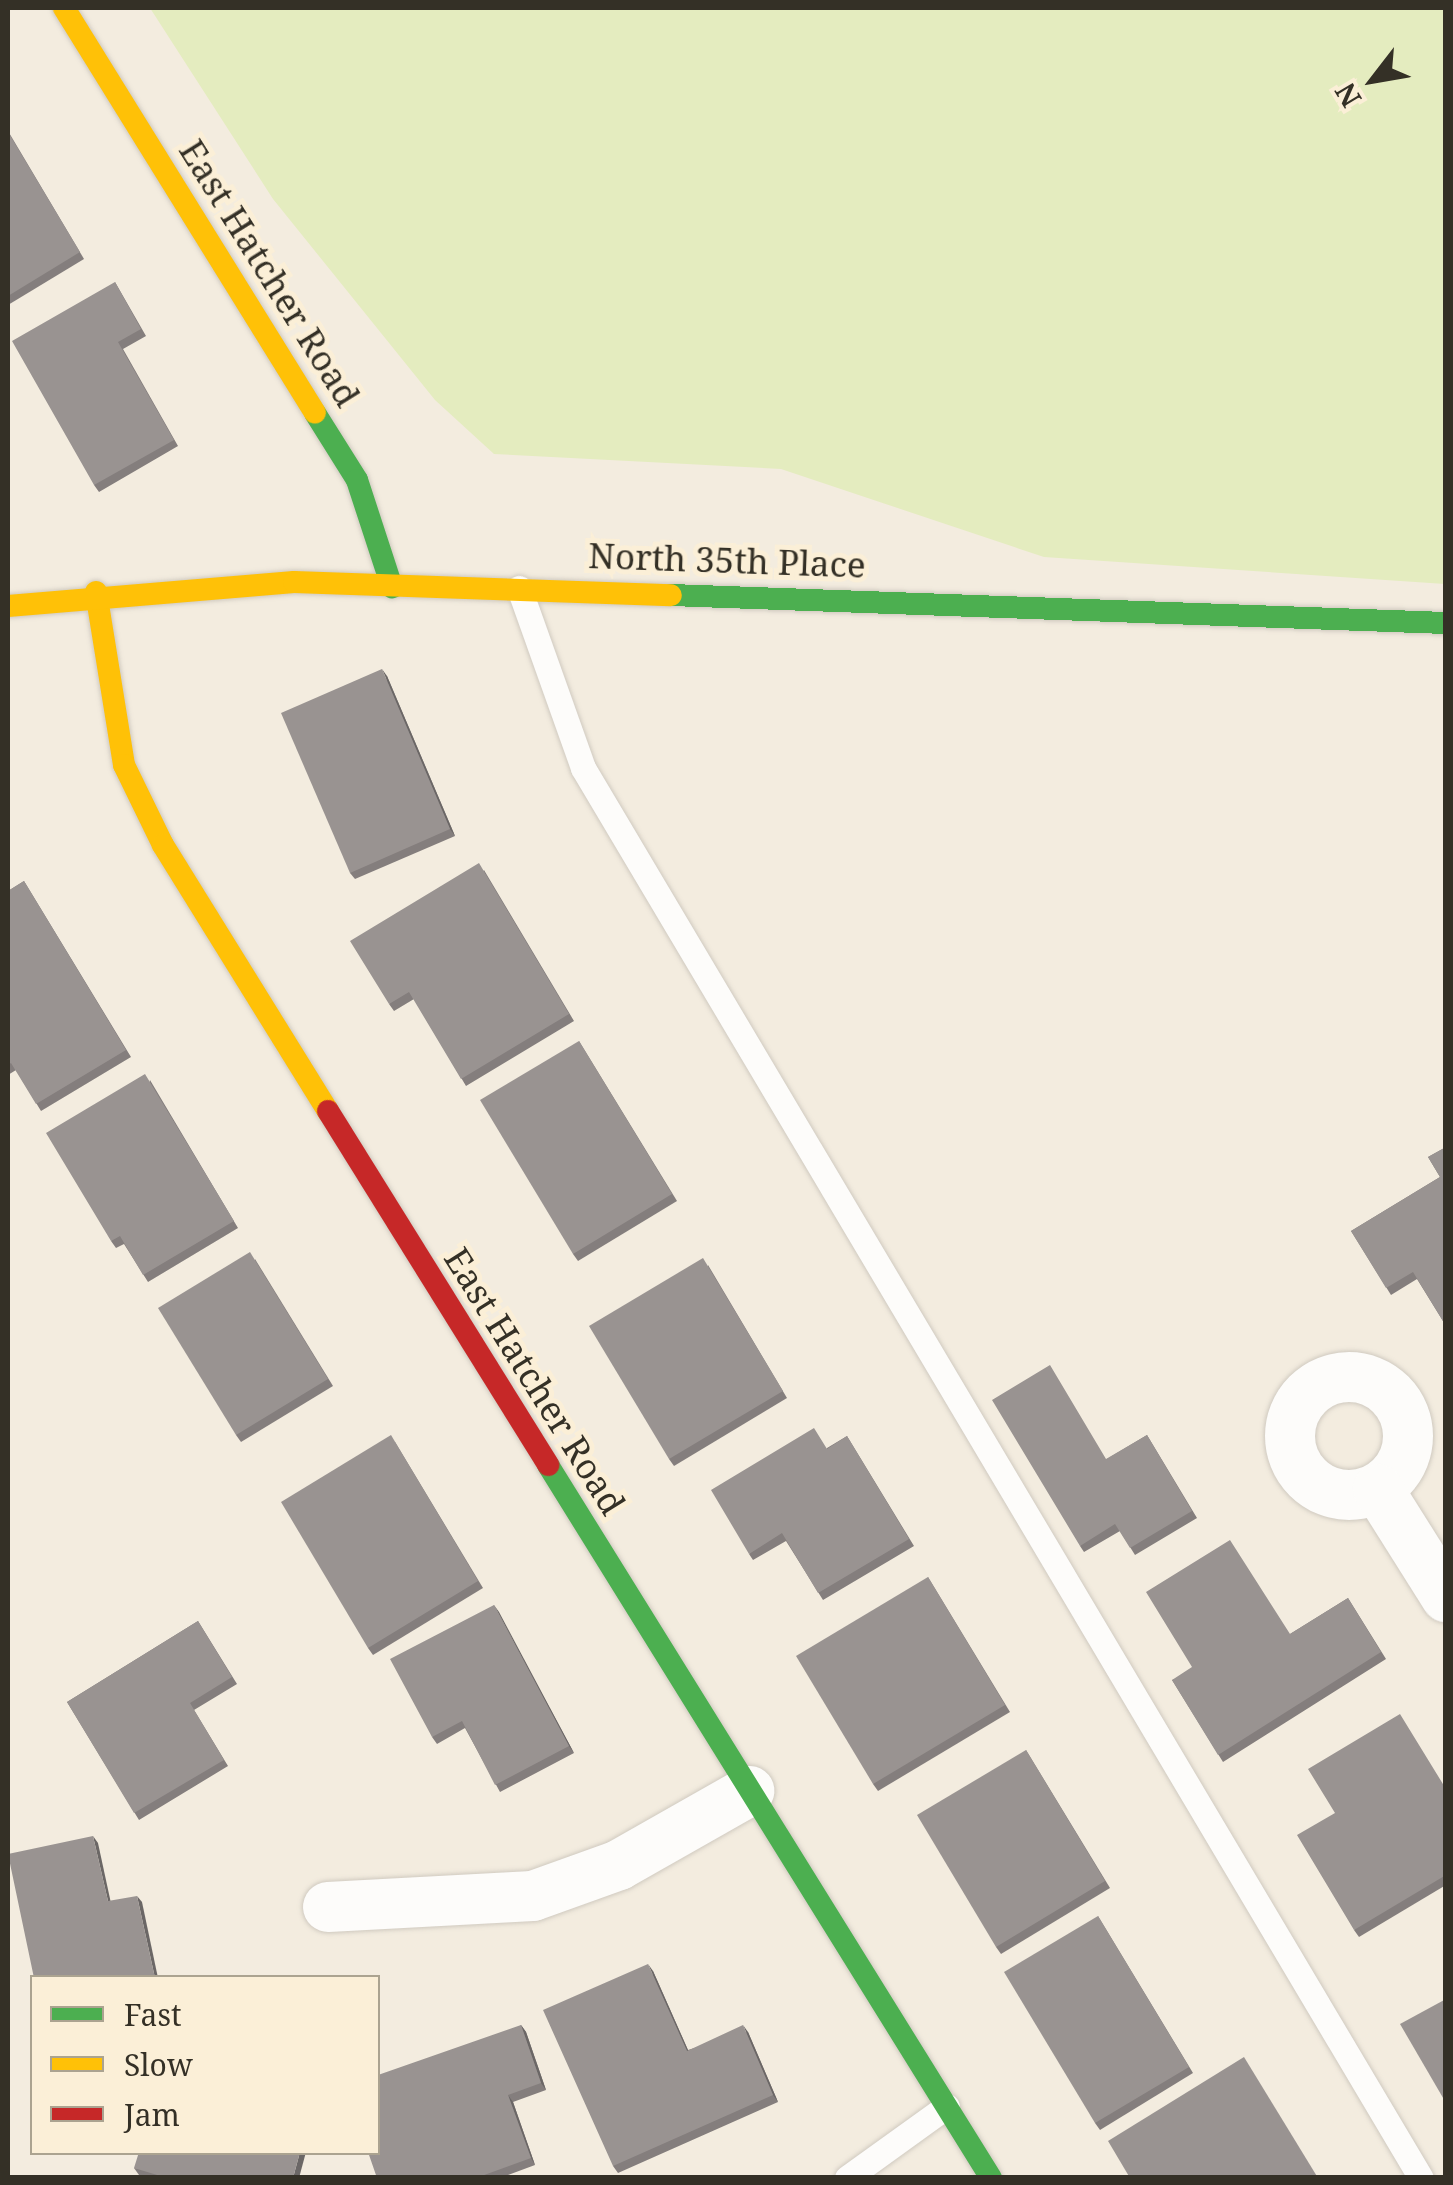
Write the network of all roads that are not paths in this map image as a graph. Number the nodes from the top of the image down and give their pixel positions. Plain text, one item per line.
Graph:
1 (64, 8) edge
2 (392, 587) junction
3 (518, 588) junction
4 (96, 592) junction
5 (8, 606) edge
6 (1446, 623) edge
7 (1378, 1490) dead end
8 (1446, 1597) edge
9 (749, 1791) junction
10 (328, 1907) dead end
11 (948, 2106) junction
12 (846, 2178) edge
13 (991, 2178) edge
14 (1421, 2178) edge

1 - 2 street, East Hatcher Road
2 - 3 street, North 35th Place
2 - 4 street, North 35th Place
3 - 6 street, North 35th Place
3 - 14 lane
4 - 5 street, North 35th Place
4 - 9 street, East Hatcher Road
7 - 8 street
9 - 10 street
9 - 11 street, East Hatcher Road
11 - 12 lane
11 - 13 street, East Hatcher Road

